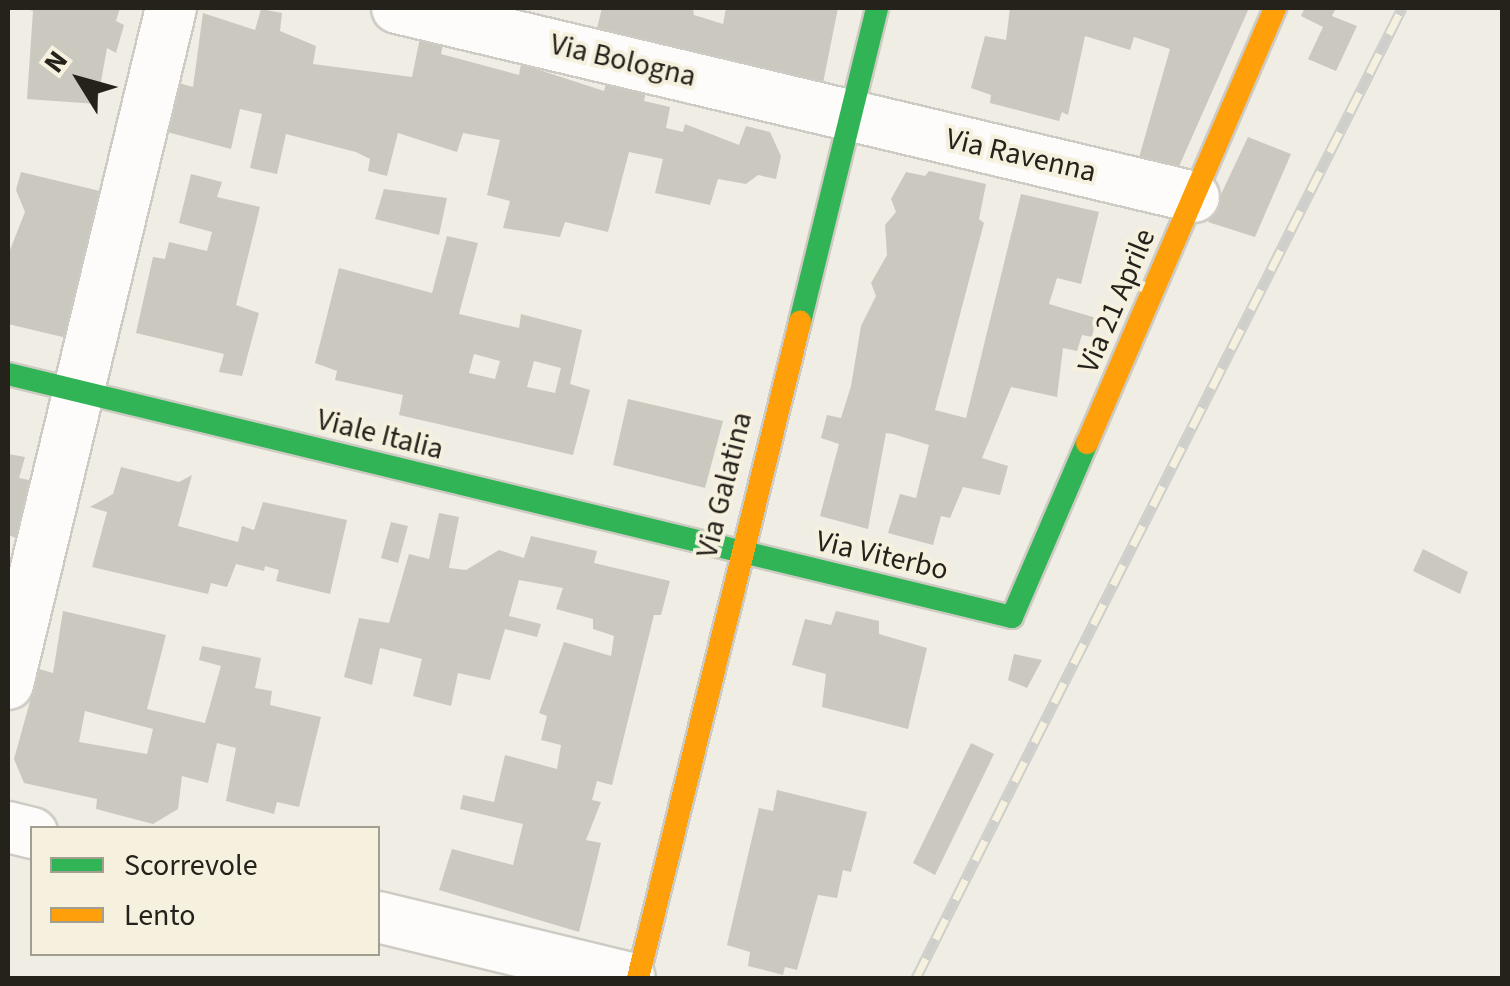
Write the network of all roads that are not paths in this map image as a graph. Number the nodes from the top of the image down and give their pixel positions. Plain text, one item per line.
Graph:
1 (171, 8) edge
2 (397, 8) edge
3 (877, 8) edge
4 (1275, 8) edge
5 (848, 115) junction
6 (1194, 197) junction
7 (8, 374) edge
8 (82, 392) junction
9 (738, 554) junction
10 (1012, 617) joint
11 (8, 684) edge
12 (380, 917) edge
13 (630, 978) edge
14 (638, 978) edge

1 - 8 street
2 - 5 street, Via Bologna
3 - 5 street, Via Galatina
4 - 6 street, Via 21 Aprile
5 - 6 street, Via Ravenna
5 - 9 street, Via Galatina
6 - 10 street, Via 21 Aprile
7 - 8 street, Viale Italia
8 - 9 street, Viale Italia
8 - 11 street
9 - 10 street, Via Viterbo
9 - 14 street, Via Galatina
12 - 13 street

